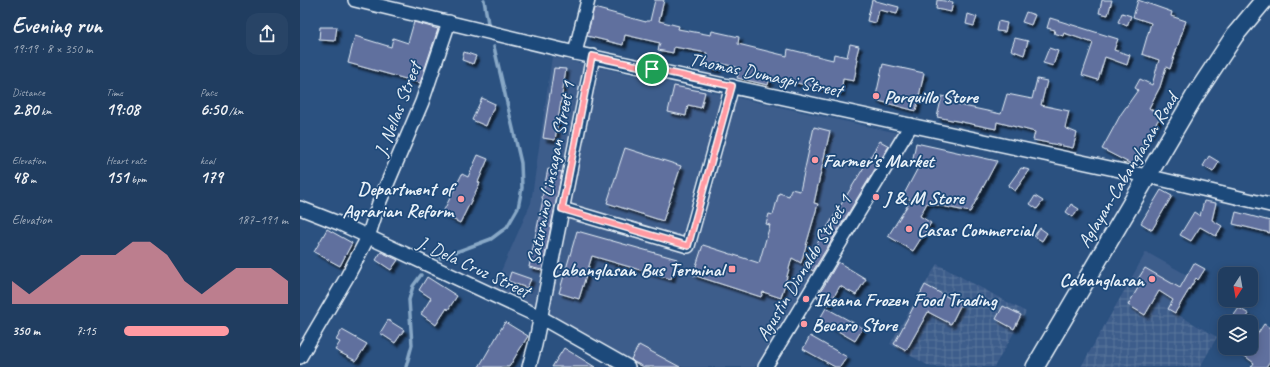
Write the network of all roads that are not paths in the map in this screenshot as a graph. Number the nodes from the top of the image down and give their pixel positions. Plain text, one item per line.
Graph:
1 (355, 0) edge
2 (588, 0) edge
3 (1260, 3) edge
4 (449, 22) junction
5 (575, 52) junction
6 (592, 56) junction
7 (732, 86) junction
8 (911, 125) junction
9 (1147, 176) junction
10 (1270, 205) edge
11 (300, 208) edge
12 (562, 209) junction
13 (368, 237) junction
14 (540, 317) junction
15 (300, 357) edge
16 (529, 367) edge
17 (628, 367) edge
18 (765, 367) edge
19 (1035, 367) edge

1 - 4 street, Thomas Dumagpi Street
2 - 5 street
3 - 9 main road, Aglayan-Cabanglasan Road
4 - 5 street, Thomas Dumagpi Street
4 - 13 street, J. Nellas Street
5 - 6 street, Thomas Dumagpi Street
6 - 7 street, Thomas Dumagpi Street
6 - 12 street, Saturnino Linsagan Street 1
7 - 8 street, Thomas Dumagpi Street
7 - 12 street
8 - 9 street, Thomas Dumagpi Street
8 - 18 street, Agustin Dionaldo Street 1
9 - 10 street, Thomas Dumagpi Street
9 - 19 main road, Aglayan-Cabanglasan Road
11 - 13 street, J. Dela Cruz Street
12 - 14 street, Saturnino Linsagan Street 1
13 - 14 street, J. Dela Cruz Street
13 - 15 street, J. Nellas Street
14 - 16 street, Saturnino Linsagan Street 1
14 - 17 street, J. Dela Cruz Street

